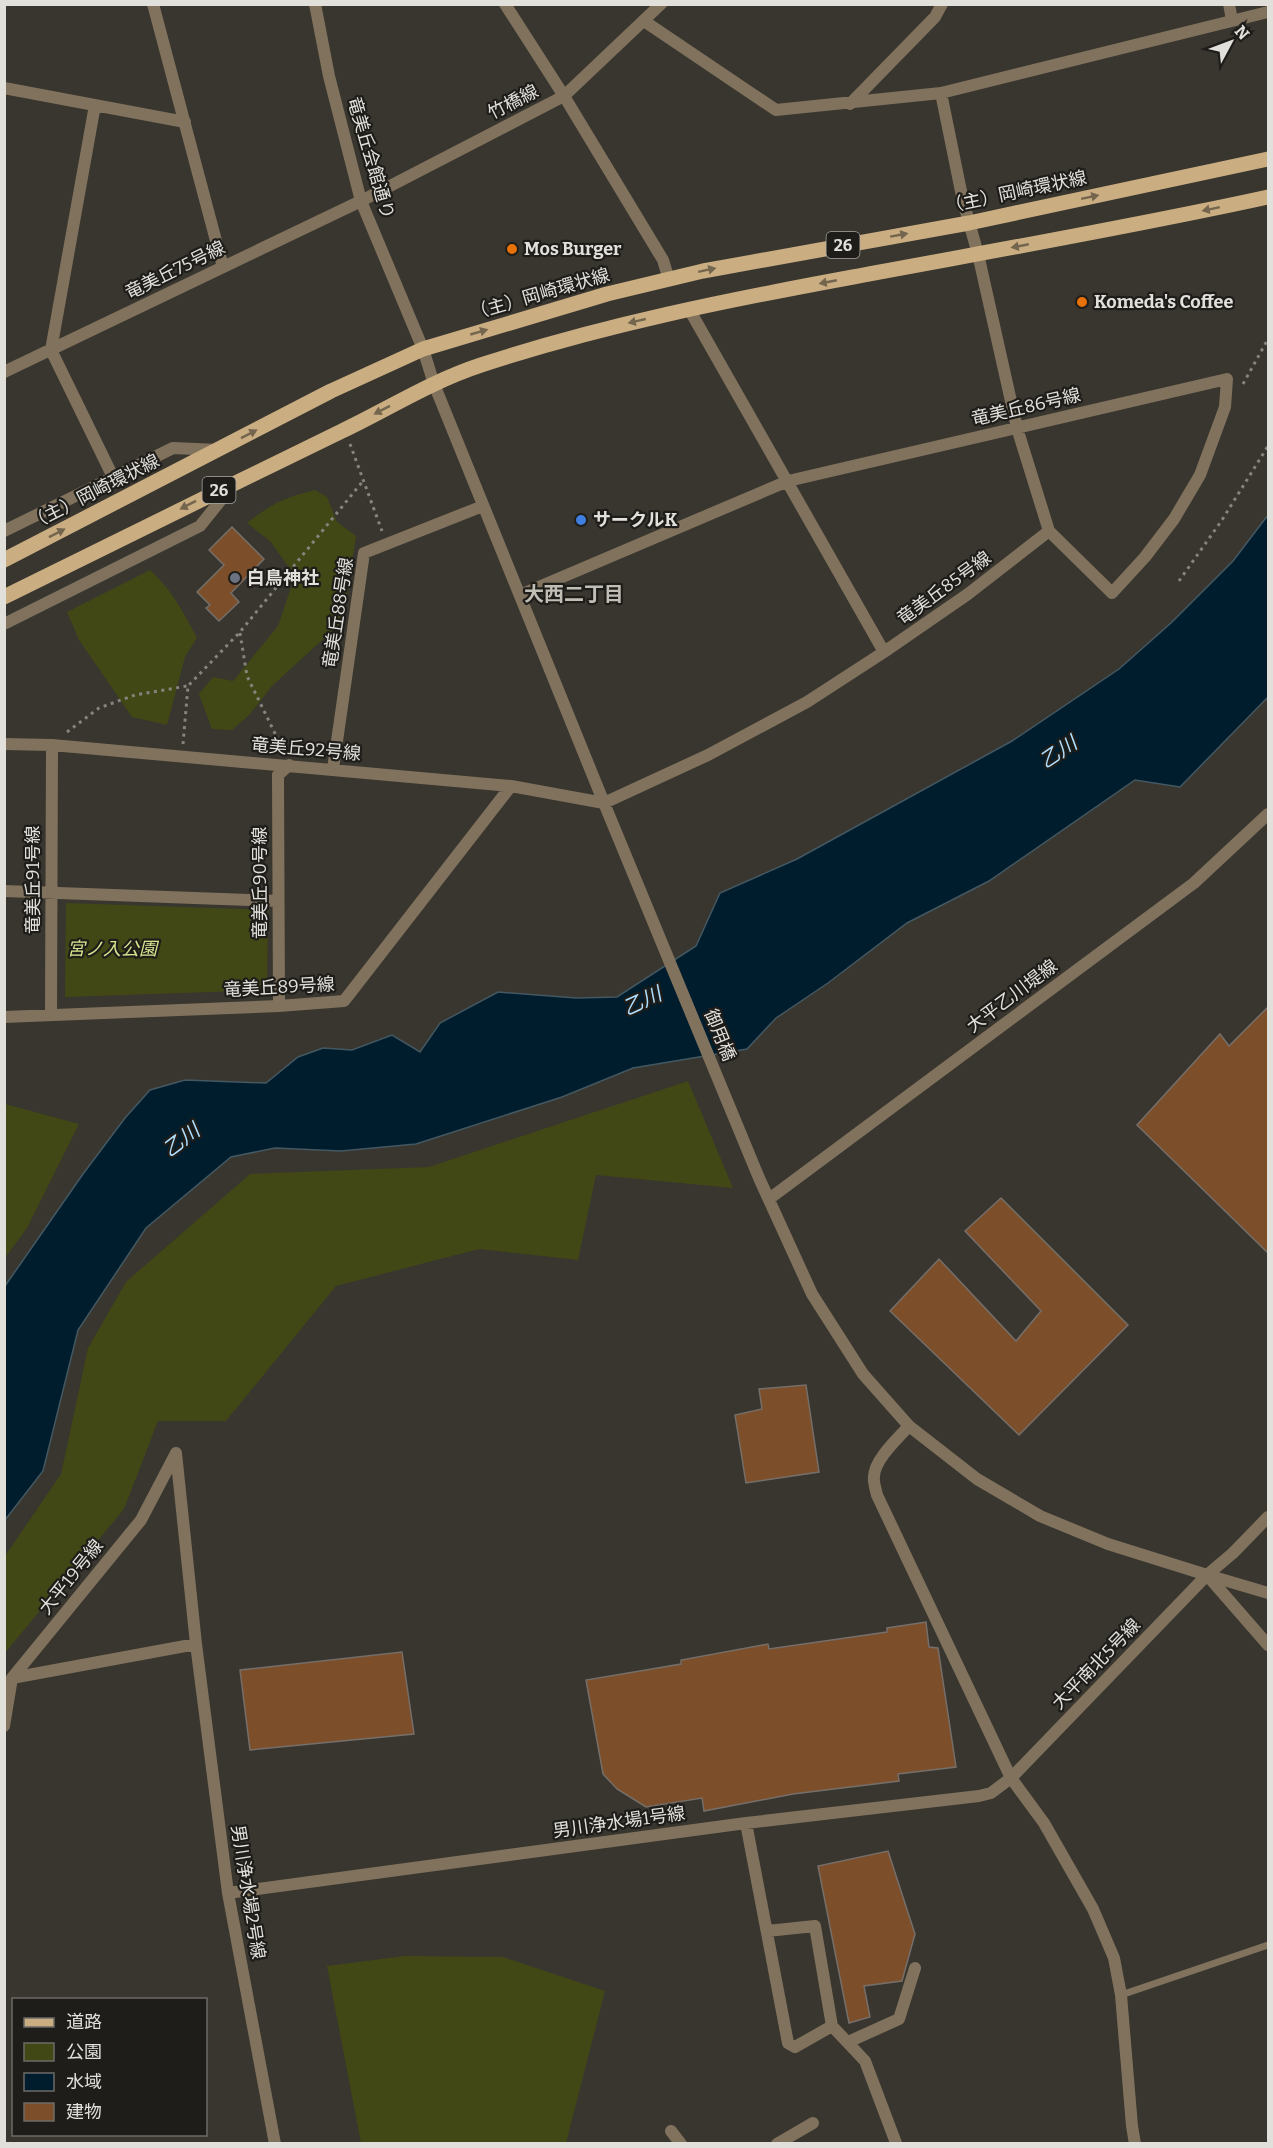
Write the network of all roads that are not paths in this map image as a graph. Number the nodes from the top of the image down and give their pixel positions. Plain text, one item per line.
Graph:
1 (153, 4) edge
2 (315, 4) edge
3 (505, 4) edge
4 (661, 4) edge
5 (942, 4) edge
6 (1229, 4) edge
7 (1269, 12) edge
8 (1232, 20) junction
9 (644, 21) junction
10 (4, 88) edge
11 (941, 93) junction
12 (564, 96) junction
13 (850, 104) junction
14 (94, 105) junction
15 (184, 122) junction
16 (1269, 159) edge
17 (1269, 197) edge
18 (361, 201) junction
19 (969, 223) junction
20 (978, 254) junction
21 (223, 267) junction
22 (669, 280) junction
23 (689, 309) junction
24 (423, 349) junction
25 (51, 350) junction
26 (4, 372) edge
27 (434, 384) junction
28 (1017, 428) junction
29 (218, 450) junction
30 (113, 477) junction
31 (788, 481) junction
32 (236, 482) junction
33 (483, 506) junction
34 (4, 531) edge
35 (1049, 531) junction
36 (4, 560) edge
37 (520, 595) junction
38 (4, 597) edge
39 (4, 624) edge
40 (884, 652) junction
41 (4, 744) edge
42 (52, 744) junction
43 (289, 765) junction
44 (333, 769) junction
45 (511, 786) junction
46 (604, 803) junction
47 (1269, 814) edge
48 (4, 891) edge
49 (50, 893) junction
50 (278, 901) junction
51 (279, 1006) junction
52 (51, 1015) junction
53 (4, 1017) edge
54 (769, 1199) junction
55 (909, 1426) junction
56 (176, 1453) joint
57 (1269, 1516) edge
58 (1207, 1575) junction
59 (1269, 1593) edge
60 (196, 1644) junction
61 (1269, 1645) edge
62 (12, 1678) junction
63 (4, 1726) edge
64 (1011, 1778) junction
65 (746, 1823) junction
66 (228, 1893) junction
67 (766, 1931) junction
68 (1269, 1945) edge
69 (915, 1968) dead end
70 (1121, 1995) junction
71 (832, 2026) junction
72 (848, 2042) junction
73 (813, 2123) dead end
74 (671, 2131) dead end
75 (896, 2143) edge
76 (274, 2144) edge
77 (681, 2144) edge
78 (777, 2144) edge
79 (1135, 2144) edge

1 - 15 street
2 - 18 street, 竜美丘会館通り
3 - 12 street
4 - 9 street, 竹橋線
5 - 13 street
6 - 8 street
7 - 8 street
8 - 11 street
9 - 12 street, 竹橋線
9 - 13 street
10 - 14 street
11 - 13 street
11 - 19 street
12 - 18 street, 竹橋線
12 - 22 street
14 - 15 street
14 - 25 street
15 - 21 street
19 -> 16 main road, （主）岡崎環状線 / 26
17 -> 20 main road, 26
18 - 21 street, 竜美丘75号線
18 - 24 street, 竜美丘会館通り
19 - 20 street
22 -> 19 main road, （主）岡崎環状線 / 26
20 -> 23 main road, 26
20 - 28 street
21 - 25 street, 竜美丘75号線
24 -> 22 main road, （主）岡崎環状線 / 26
23 -> 27 main road, 26
23 - 31 street
24 - 27 street, 竜美丘会館通り
29 -> 24 main road, （主）岡崎環状線 / 26
25 - 26 street, 竜美丘75号線
25 - 30 street
27 -> 32 main road, 26
27 - 33 street, 竜美丘会館通り
28 - 31 street, 竜美丘86号線
28 - 35 street
28 - 35 street, 竜美丘86号線
29 - 30 street
36 -> 29 main road, （主）岡崎環状線 / 26
30 - 34 street
31 - 37 street, 竜美丘86号線
31 - 40 street
32 -> 38 main road, 26
32 - 39 street
33 - 37 street, 竜美丘会館通り
33 - 44 street, 竜美丘88号線
35 - 40 street, 竜美丘85号線
37 - 46 street, 御用橋
40 - 46 street, 竜美丘85号線
41 - 42 street, 竜美丘92号線
42 - 43 street, 竜美丘92号線
42 - 49 street, 竜美丘91号線
43 - 44 street, 竜美丘92号線
43 - 50 street, 竜美丘90号線
44 - 45 street, 竜美丘92号線
45 - 46 street, 竜美丘92号線
45 - 51 street, 竜美丘89号線
46 - 54 street, 御用橋
47 - 54 street, 大平乙川堤線
48 - 49 street
49 - 50 street
49 - 52 street, 竜美丘91号線
50 - 51 street, 竜美丘90号線
51 - 52 street, 竜美丘89号線
52 - 53 street, 竜美丘89号線
54 - 55 street, 御用橋
55 - 58 street, 御用橋
55 - 64 street
56 - 60 street, 男川浄水場2号線
56 - 62 street, 大平19号線
57 - 58 street, 大平南北5号線
58 - 59 street, 御用橋
58 - 61 street
58 - 64 street, 大平南北5号線
60 - 62 street
60 - 66 street, 男川浄水場2号線
62 - 63 street, 大平19号線
64 - 65 street, 男川浄水場1号線
64 - 70 street
65 - 66 street, 男川浄水場1号線
65 - 67 street
66 - 76 street, 男川浄水場2号線
67 - 71 street
67 - 71 street
68 - 70 lane
69 - 72 street
70 - 79 street
71 - 72 street
72 - 75 street
73 - 78 street
74 - 77 street

